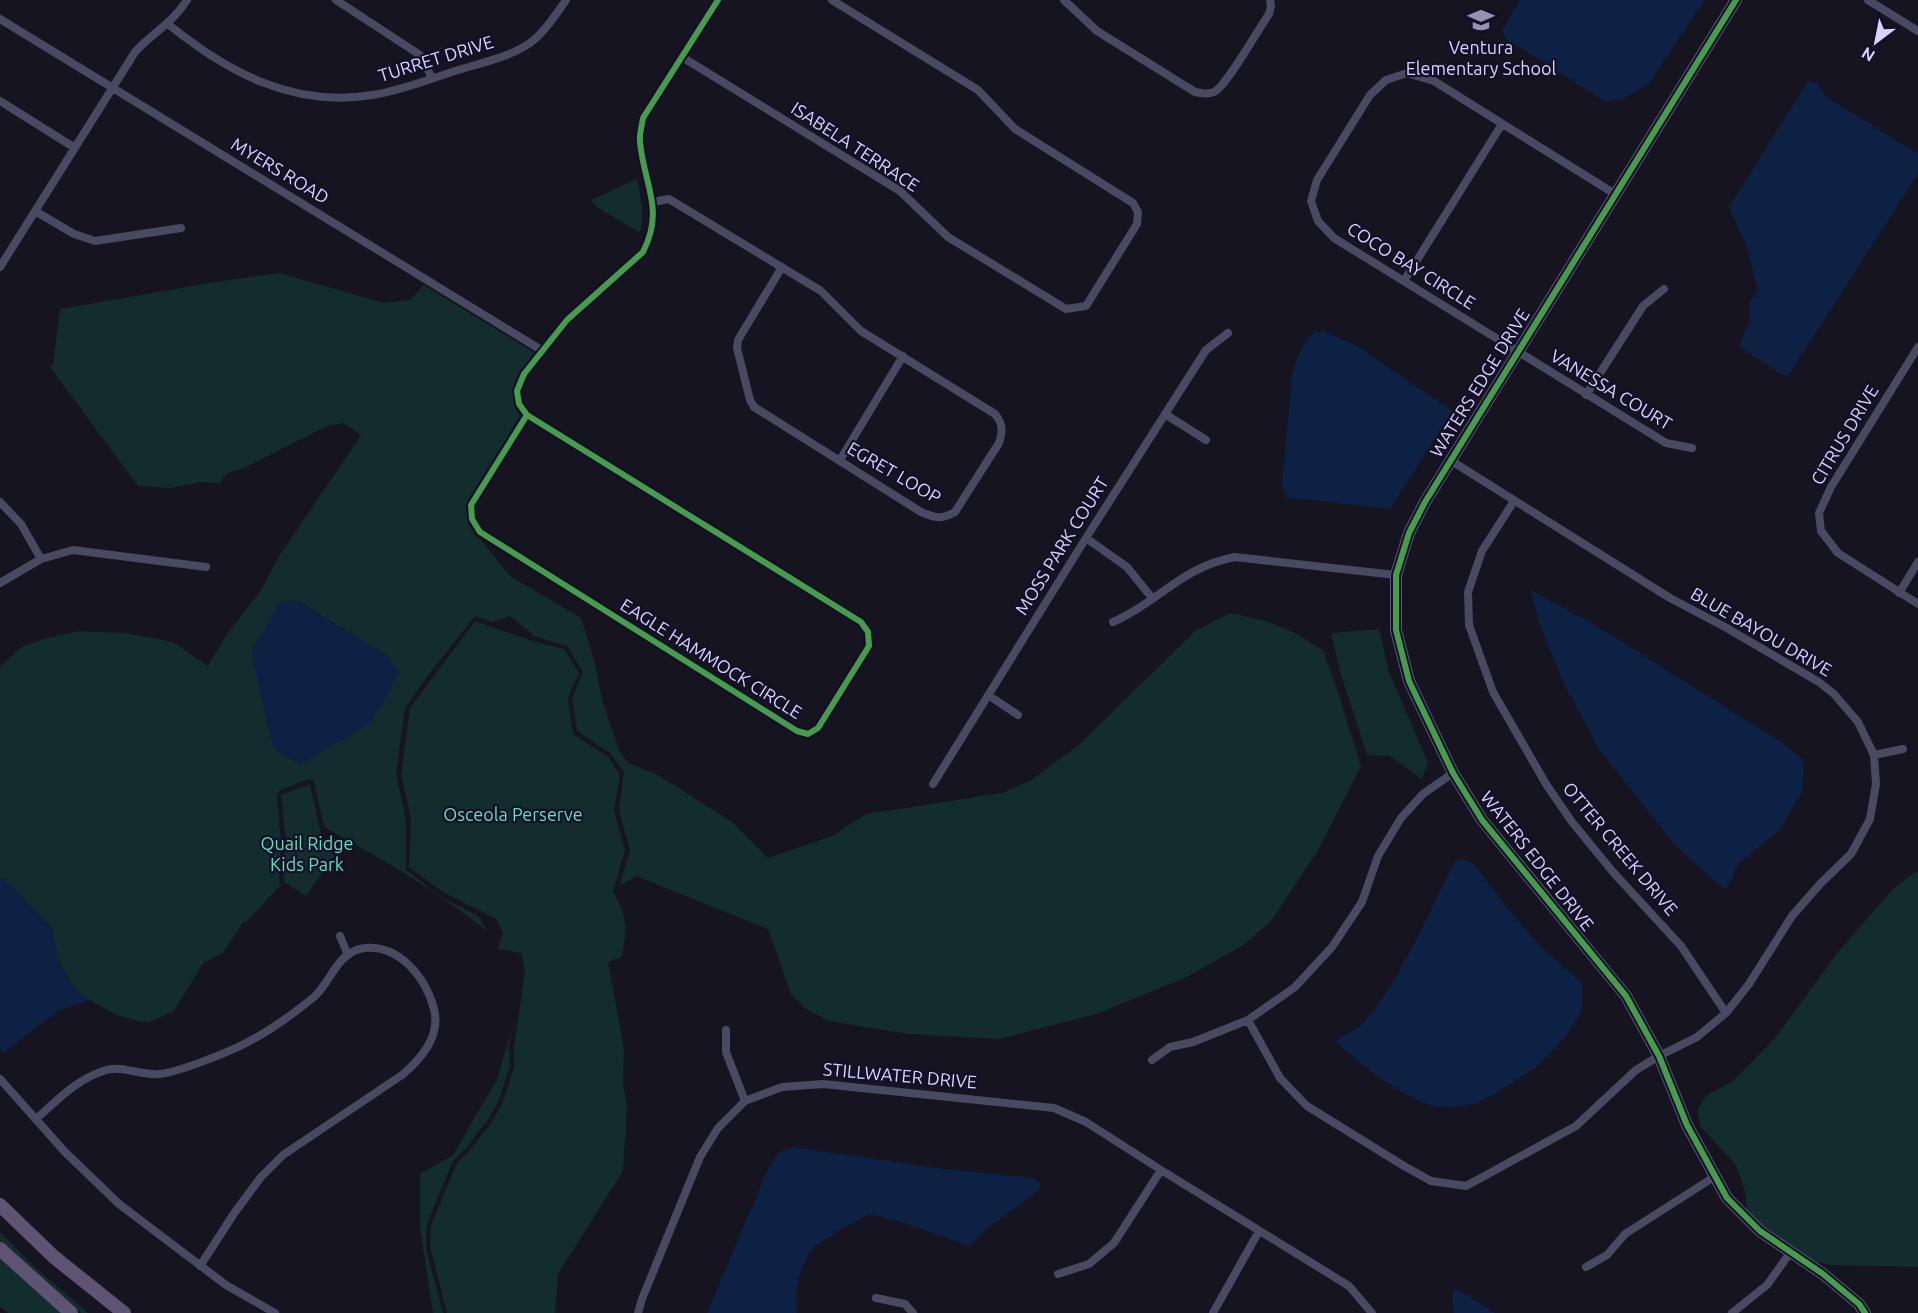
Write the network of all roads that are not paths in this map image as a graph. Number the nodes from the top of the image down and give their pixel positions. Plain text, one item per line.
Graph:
1 (187, 0) edge
2 (336, 0) edge
3 (566, 0) edge
4 (718, 0) edge
5 (832, 0) edge
6 (1064, 0) edge
7 (1270, 0) edge
8 (1737, 0) edge
9 (1868, 0) edge
10 (0, 19) edge
11 (168, 24) junction
12 (1918, 31) edge
13 (682, 57) junction
14 (432, 78) junction
15 (112, 88) junction
16 (0, 101) edge
17 (1502, 124) junction
18 (75, 148) junction
19 (1615, 194) junction
20 (652, 202) junction
21 (35, 211) junction
22 (181, 228) dead end
23 (0, 267) edge
24 (782, 267) junction
25 (1404, 281) junction
26 (1664, 289) dead end
27 (1228, 333) dead end
28 (1918, 347) edge
29 (543, 351) junction
30 (1517, 352) junction
31 (903, 356) junction
32 (1586, 395) junction
33 (1165, 414) junction
34 (527, 415) junction
35 (1206, 440) dead end
36 (1692, 448) dead end
37 (840, 460) junction
38 (1450, 460) junction
39 (1514, 501) junction
40 (0, 502) edge
41 (1086, 538) junction
42 (41, 559) junction
43 (1918, 562) edge
44 (206, 567) dead end
45 (1396, 575) junction
46 (0, 583) edge
47 (1899, 593) junction
48 (1152, 598) junction
49 (1918, 604) edge
50 (1113, 622) dead end
51 (988, 695) junction
52 (1017, 715) dead end
53 (1903, 749) dead end
54 (1874, 755) junction
55 (1453, 773) junction
56 (933, 784) dead end
57 (340, 936) dead end
58 (348, 955) junction
59 (1726, 1013) junction
60 (1248, 1020) junction
61 (726, 1029) dead end
62 (1659, 1056) junction
63 (1152, 1060) dead end
64 (0, 1079) edge
65 (745, 1101) junction
66 (36, 1119) junction
67 (1161, 1170) junction
68 (1714, 1177) junction
69 (0, 1205) edge
70 (1259, 1231) junction
71 (0, 1249) edge
72 (1790, 1253) junction
73 (200, 1266) junction
74 (1586, 1267) dead end
75 (1058, 1274) dead end
76 (876, 1298) dead end
77 (71, 1313) edge
78 (124, 1313) edge
79 (275, 1313) edge
80 (638, 1313) edge
81 (913, 1313) edge
82 (1213, 1313) edge
83 (1372, 1313) edge
84 (1732, 1313) edge
85 (1865, 1313) edge

1 - 11 street
2 - 14 street
3 - 14 street, TURRET DRIVE
4 - 13 street
5 - 13 street, ISABELA TERRACE
6 - 7 street
8 - 19 street, WATERS EDGE DRIVE
9 - 12 street
10 - 15 street, MYERS ROAD
11 - 14 street, TURRET DRIVE
11 - 15 street
13 - 20 street
15 - 18 street
15 - 29 street, MYERS ROAD
16 - 18 street
17 - 19 street, COCO BAY CIRCLE
17 - 25 street
17 - 25 street, COCO BAY CIRCLE
18 - 21 street
19 - 30 street, WATERS EDGE DRIVE
20 - 24 street, EGRET LOOP
20 - 29 street
21 - 22 street
21 - 23 street
24 - 31 street, EGRET LOOP
24 - 37 street, EGRET LOOP
25 - 30 street, COCO BAY CIRCLE
26 - 32 street
27 - 33 street, MOSS PARK COURT
28 - 47 street, CITRUS DRIVE
29 - 34 street
30 - 32 street, VANESSA COURT
30 - 38 street, WATERS EDGE DRIVE
31 - 37 street
31 - 37 street, EGRET LOOP
32 - 36 street, VANESSA COURT
33 - 35 street
33 - 41 street, MOSS PARK COURT
34 - 34 street, EAGLE HAMMOCK CIRCLE
38 - 39 street, BLUE BAYOU DRIVE
38 - 45 street, WATERS EDGE DRIVE
39 - 54 street, BLUE BAYOU DRIVE
39 - 59 street, OTTER CREEK DRIVE
40 - 42 street
41 - 48 street
41 - 51 street, MOSS PARK COURT
42 - 44 street
42 - 46 street
43 - 47 street
45 - 48 street
45 - 55 street, WATERS EDGE DRIVE
47 - 49 street, CITRUS DRIVE
48 - 50 street
51 - 52 street
51 - 56 street, MOSS PARK COURT
53 - 54 street
54 - 59 street, BLUE BAYOU DRIVE
55 - 60 street
55 - 62 street, WATERS EDGE DRIVE
57 - 58 street
58 - 66 street
58 - 73 street
59 - 62 street, BLUE BAYOU DRIVE
60 - 62 street, BLUE BAYOU DRIVE
60 - 63 street
61 - 65 street
62 - 68 street, WATERS EDGE DRIVE
64 - 66 street
65 - 67 street, STILLWATER DRIVE
65 - 80 street, STILLWATER DRIVE
66 - 73 street
67 - 70 street, STILLWATER DRIVE
67 - 75 street
68 - 72 street, WATERS EDGE DRIVE
68 - 74 street
69 - 78 main road
70 - 82 street
70 - 83 street, STILLWATER DRIVE
71 - 77 main road
72 - 84 street
72 - 85 street, WATERS EDGE DRIVE
73 - 79 street
76 - 81 street

